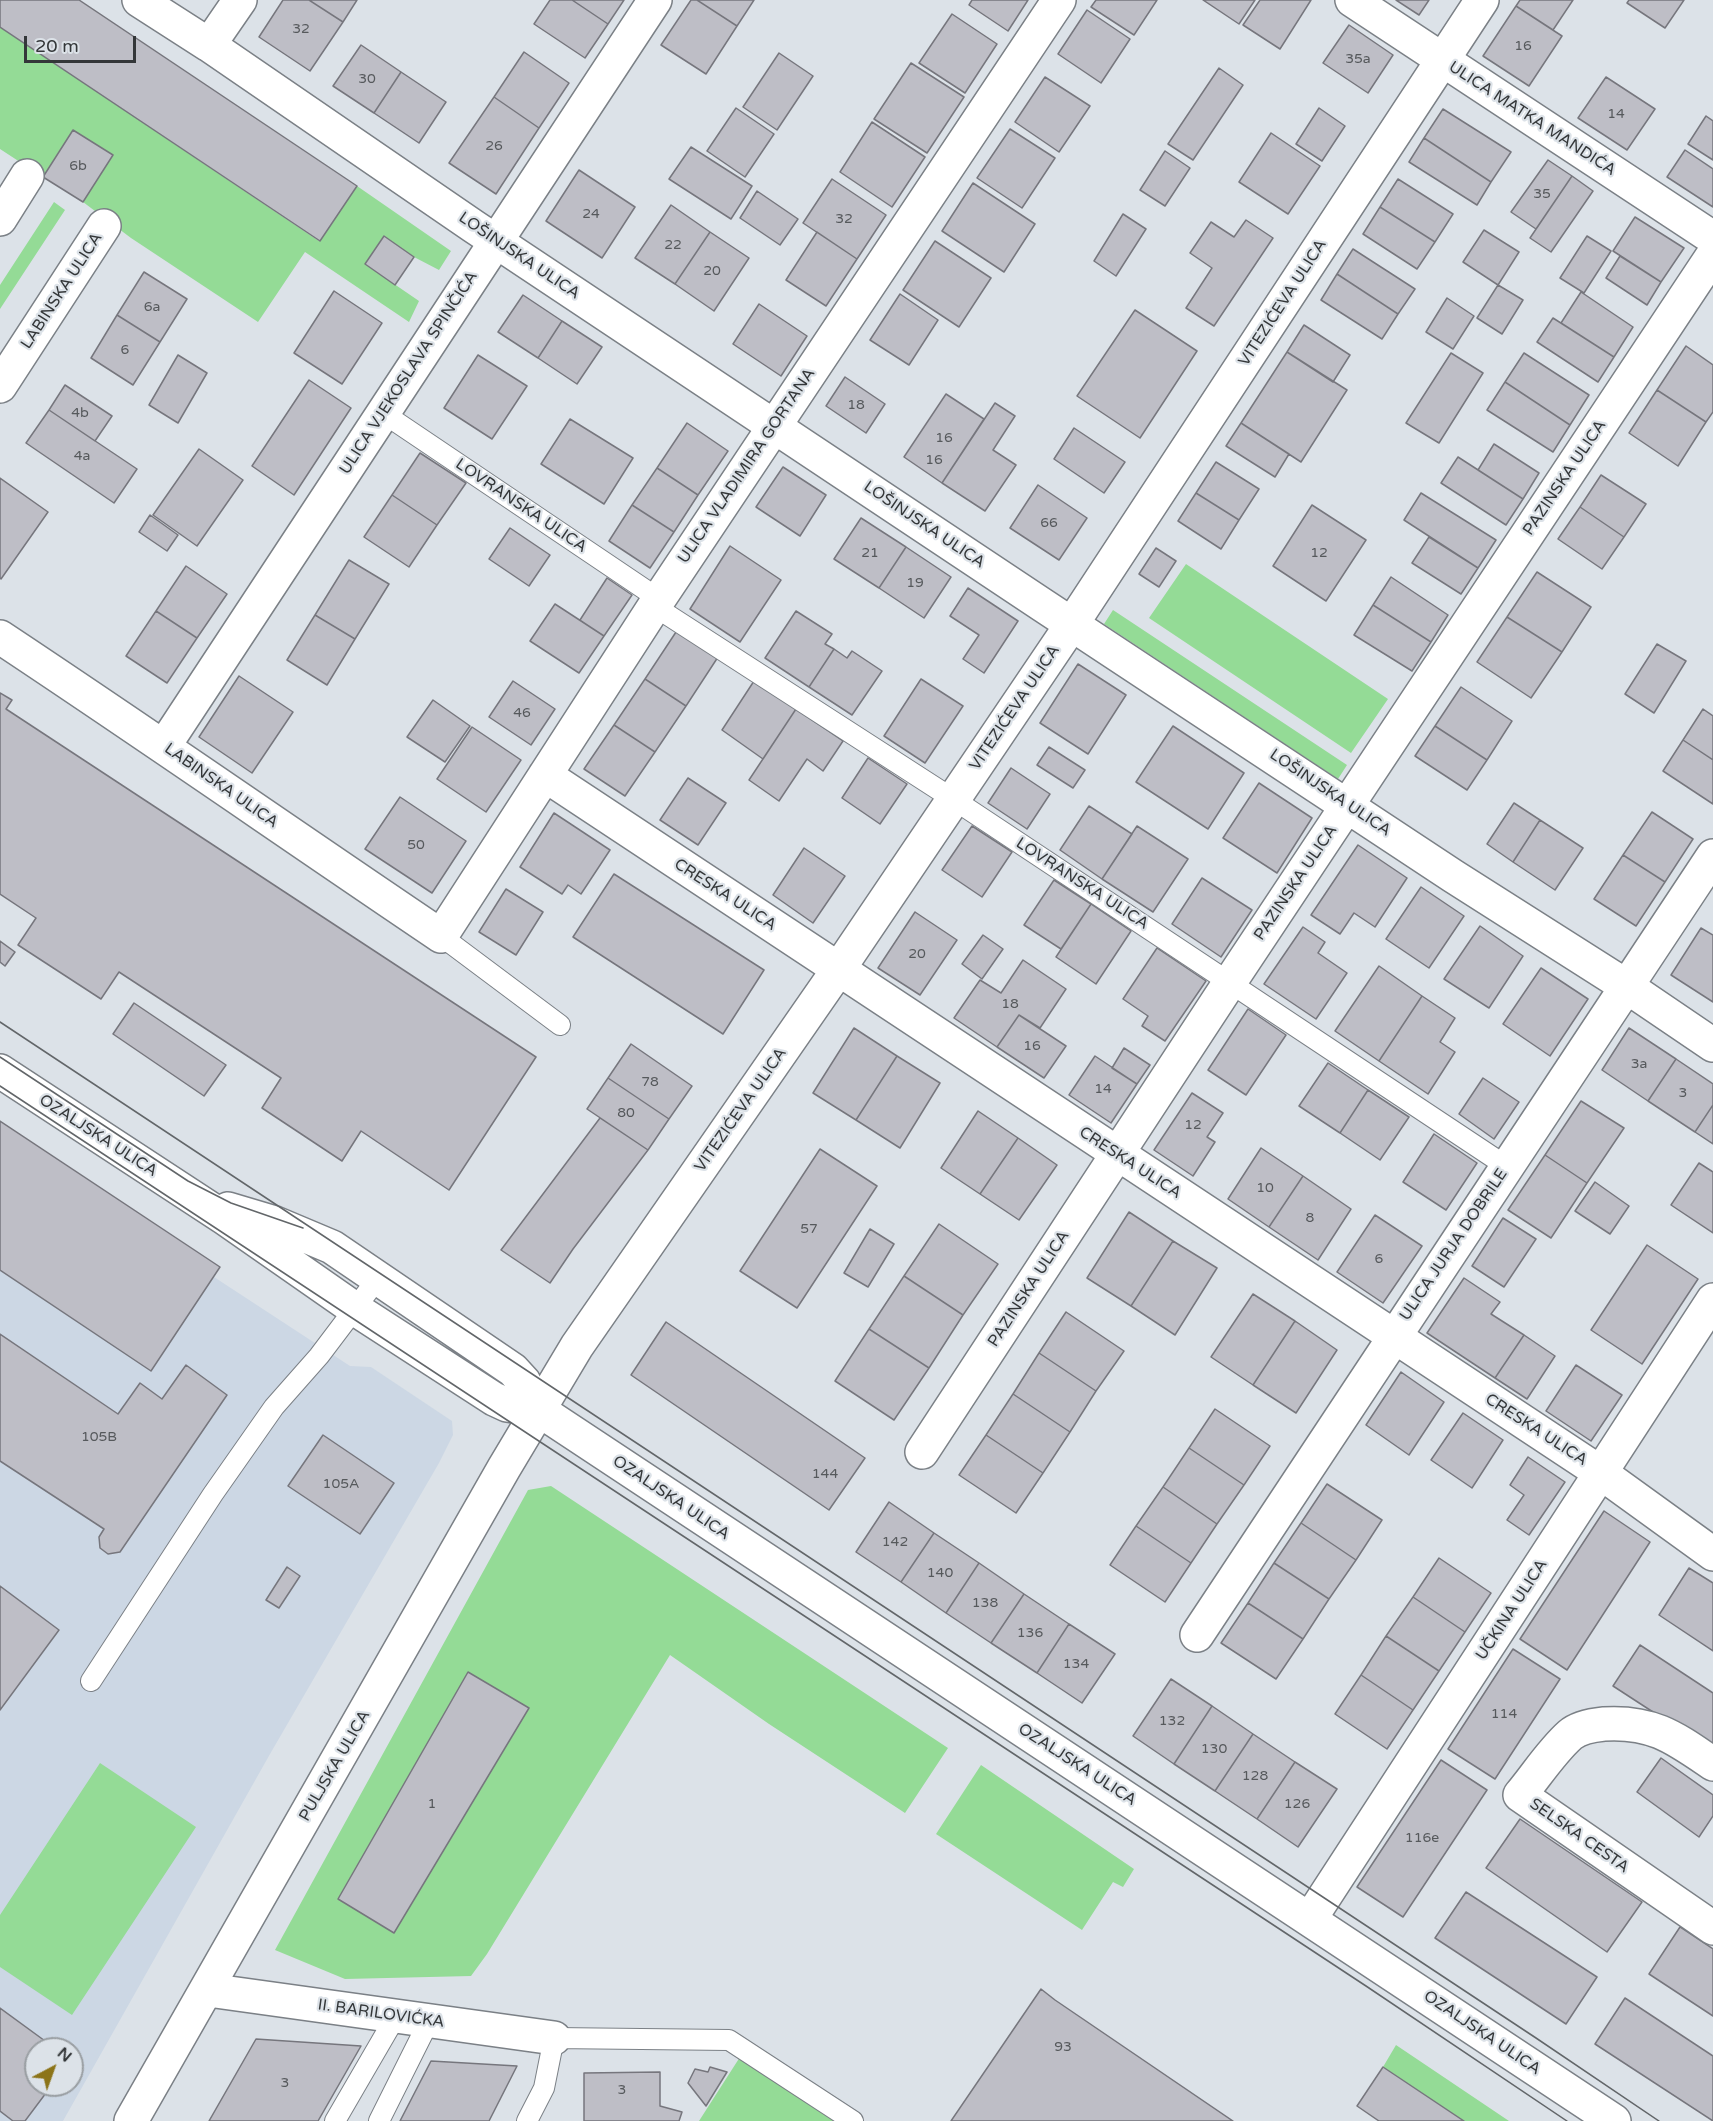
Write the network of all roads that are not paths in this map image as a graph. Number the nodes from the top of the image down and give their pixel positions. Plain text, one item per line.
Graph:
1 (139, 0) edge
2 (240, 0) edge
3 (655, 0) edge
4 (1059, 0) edge
5 (1352, 0) edge
6 (1482, 0) edge
7 (209, 45) junction
8 (1442, 60) junction
9 (27, 176) dead end
10 (0, 219) edge
11 (104, 226) dead end
12 (1713, 238) edge
13 (495, 240) junction
14 (1713, 255) edge
15 (0, 386) edge
16 (383, 413) junction
17 (775, 425) junction
18 (656, 603) junction
19 (1072, 624) junction
20 (0, 637) edge
21 (164, 746) junction
22 (544, 775) junction
23 (953, 799) junction
24 (1348, 805) junction
25 (1713, 856) edge
26 (441, 936) junction
27 (838, 970) junction
28 (1230, 982) junction
29 (1626, 986) junction
30 (560, 1025) dead end
31 (1713, 1045) edge
32 (0, 1071) edge
33 (1118, 1155) junction
34 (1506, 1166) junction
35 (197, 1200) junction
36 (378, 1278) junction
37 (1713, 1300) edge
38 (355, 1309) junction
39 (1394, 1337) junction
40 (539, 1410) junction
41 (922, 1452) dead end
42 (1601, 1473) junction
43 (1713, 1554) edge
44 (1197, 1635) dead end
45 (91, 1681) dead end
46 (1713, 1764) edge
47 (1310, 1919) junction
48 (1713, 1928) edge
49 (208, 1990) junction
50 (396, 2016) junction
51 (429, 2021) junction
52 (554, 2038) junction
53 (131, 2121) edge
54 (335, 2121) edge
55 (379, 2121) edge
56 (527, 2121) edge
57 (853, 2121) edge
58 (1614, 2121) edge

1 - 7 street, LOŠINJSKA ULICA
2 - 7 street
3 - 13 street, ULICA VJEKOSLAVA SPINČIĆA
4 - 17 street, ULICA VLADIMIRA GORTANA
5 - 8 street, ULICA MATKA MANDIĆA
6 - 8 street, VITEZIĆEVA ULICA
7 - 13 street, LOŠINJSKA ULICA
8 - 12 street, ULICA MATKA MANDIĆA
8 - 19 street, VITEZIĆEVA ULICA
9 - 10 street
11 - 15 street, LABINSKA ULICA
13 - 16 street, ULICA VJEKOSLAVA SPINČIĆA
13 - 17 street, LOŠINJSKA ULICA
14 - 24 street, PAZINSKA ULICA
16 - 18 lane, LOVRANSKA ULICA
16 - 21 street, ULICA VJEKOSLAVA SPINČIĆA
17 - 18 street, ULICA VLADIMIRA GORTANA
17 - 19 street, LOŠINJSKA ULICA
18 - 22 street, ULICA VLADIMIRA GORTANA
18 - 23 lane, LOVRANSKA ULICA
19 - 23 street, VITEZIĆEVA ULICA
19 - 24 street, LOŠINJSKA ULICA
20 - 21 street, LABINSKA ULICA
21 - 26 street, LABINSKA ULICA
22 - 26 street, ULICA VLADIMIRA GORTANA
22 - 27 street, CRESKA ULICA
23 - 27 street, VITEZIĆEVA ULICA
23 - 28 lane, LOVRANSKA ULICA
24 - 28 street, PAZINSKA ULICA
24 - 29 street, LOŠINJSKA ULICA
25 - 29 street, ULICA JURJA DOBRILE
26 - 30 lane
27 - 33 street, CRESKA ULICA
27 - 40 street, VITEZIĆEVA ULICA
28 - 33 street, PAZINSKA ULICA
28 - 34 lane, LOVRANSKA ULICA
29 - 31 street, LOŠINJSKA ULICA
29 - 34 street, ULICA JURJA DOBRILE
32 - 35 street, OZALJSKA ULICA
33 - 39 street, CRESKA ULICA
33 - 41 street, PAZINSKA ULICA
34 - 39 street, ULICA JURJA DOBRILE
35 - 36 street, OZALJSKA ULICA
35 - 38 street, OZALJSKA ULICA
36 - 38 lane
36 - 40 street, OZALJSKA ULICA
37 - 42 street, UČKINA ULICA
38 - 40 street, OZALJSKA ULICA
38 - 45 lane
39 - 42 street, CRESKA ULICA
39 - 44 street, ULICA JURJA DOBRILE
40 - 47 street, OZALJSKA ULICA
40 - 49 street, PULJSKA ULICA
42 - 43 street, CRESKA ULICA
42 - 47 street, UČKINA ULICA
46 - 48 street, SELSKA CESTA
47 - 58 street, OZALJSKA ULICA
49 - 50 street, II. BARILOVIĆKA
49 - 53 street, PULJSKA ULICA
50 - 51 street, II. BARILOVIĆKA
50 - 54 lane
51 - 52 street, II. BARILOVIĆKA
51 - 55 lane
52 - 56 lane
52 - 57 lane

